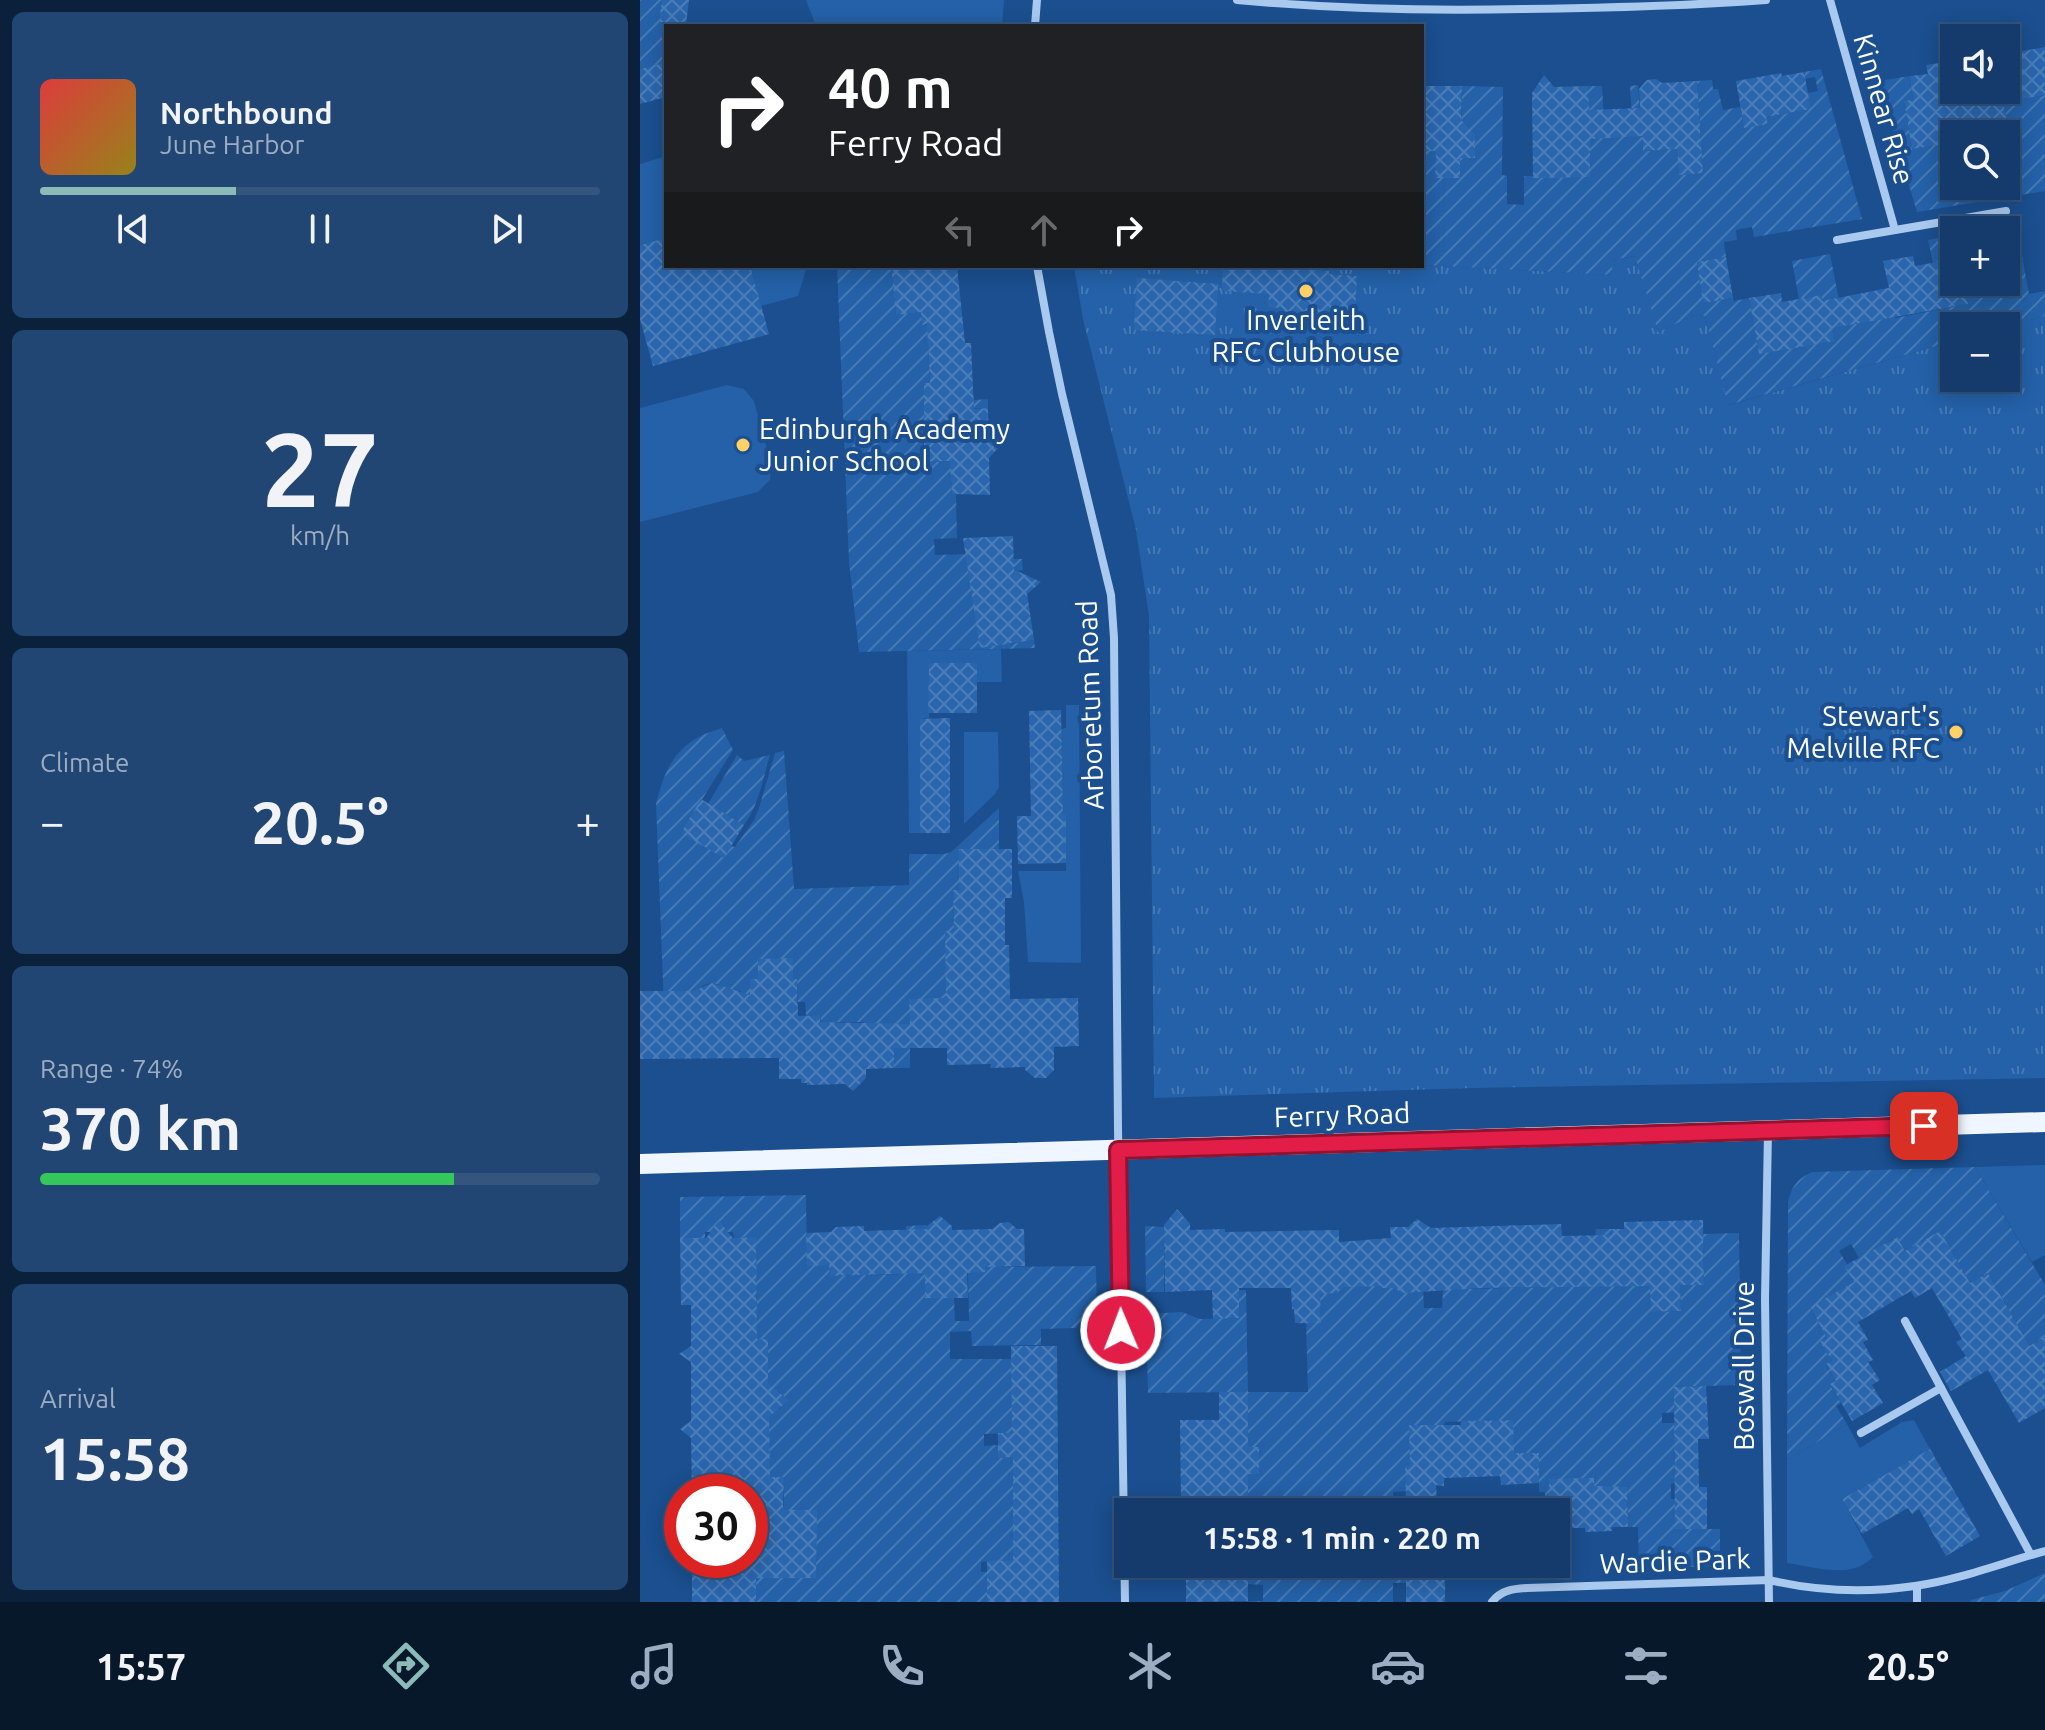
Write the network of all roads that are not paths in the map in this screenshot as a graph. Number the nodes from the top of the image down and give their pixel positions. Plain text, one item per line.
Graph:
1 (1037, 0) edge
2 (1237, 0) edge
3 (1766, 0) edge
4 (1830, 0) edge
5 (1035, 24) edge
6 (2006, 211) dead end
7 (1895, 230) junction
8 (1837, 240) dead end
9 (1037, 268) edge
10 (2045, 1122) edge
11 (1768, 1130) junction
12 (1118, 1150) junction
13 (640, 1164) edge
14 (1905, 1321) dead end
15 (1941, 1388) junction
16 (1861, 1433) dead end
17 (2045, 1551) edge
18 (2031, 1555) junction
19 (1769, 1580) junction
20 (1917, 1586) junction
21 (1125, 1602) edge
22 (1492, 1602) edge
23 (1769, 1602) edge
24 (1917, 1602) edge

1 - 5 street
2 - 3 street
4 - 7 street, Kinnear Rise
6 - 7 street
7 - 8 street
9 - 12 street, Arboretum Road
10 - 11 main road, Ferry Road
11 - 12 main road, Ferry Road
11 - 19 street, Boswall Drive
12 - 13 main road, Ferry Road
12 - 21 street, Arboretum Road
14 - 15 street
15 - 16 street
15 - 18 street
17 - 18 street, Wardie Park
18 - 20 street, Wardie Park
19 - 20 street, Wardie Park
19 - 22 street, Wardie Park
19 - 23 street, Boswall Drive
20 - 24 street

